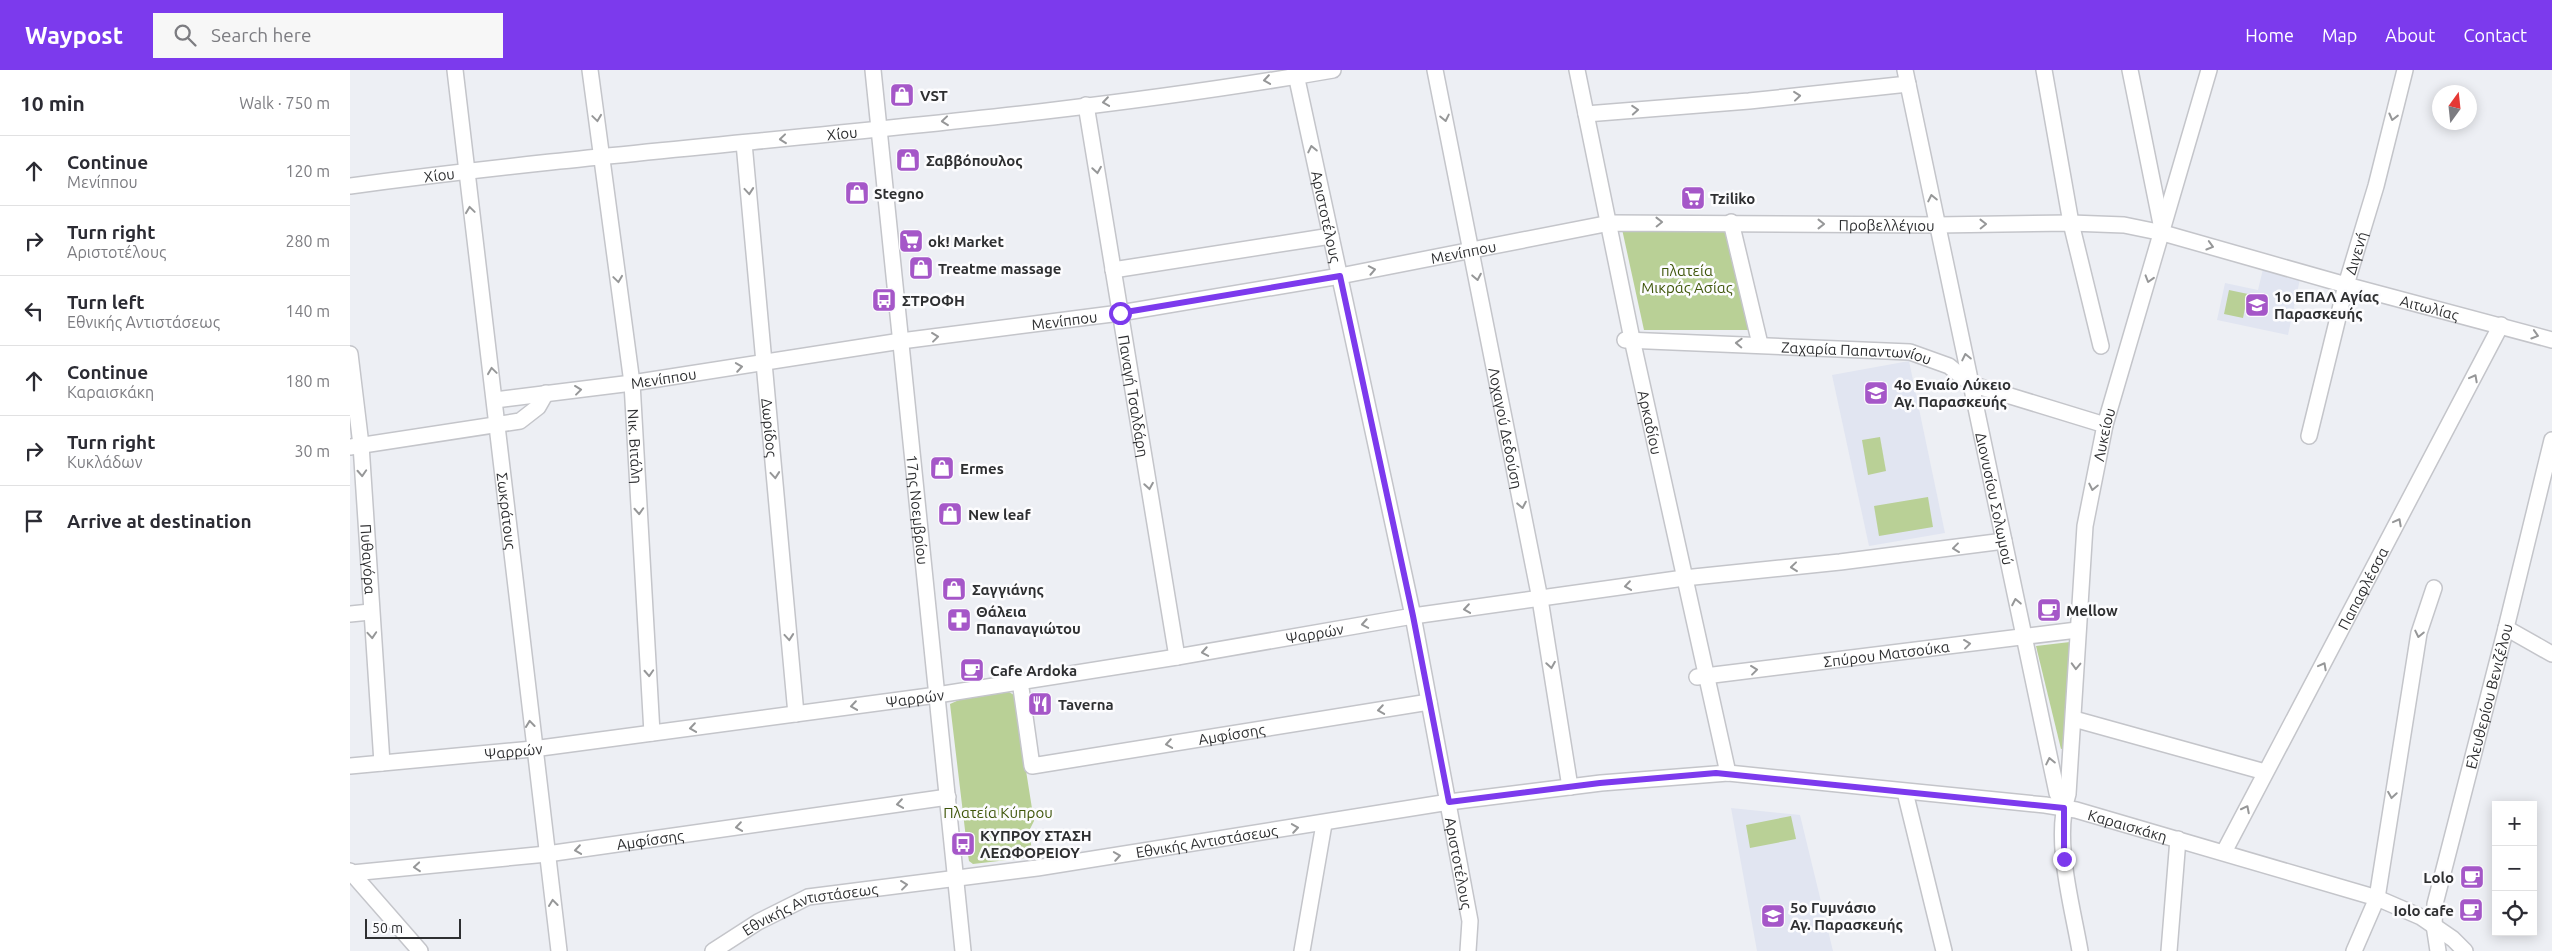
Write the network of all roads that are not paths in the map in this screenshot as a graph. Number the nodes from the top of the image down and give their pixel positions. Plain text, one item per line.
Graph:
1 (455, 70) edge
2 (590, 70) edge
3 (873, 70) edge
4 (1333, 70) edge
5 (1435, 70) edge
6 (1567, 70) edge
7 (1578, 70) edge
8 (2044, 70) edge
9 (2130, 70) edge
10 (2209, 70) edge
11 (2405, 70) edge
12 (1295, 73) edge
13 (1906, 77) edge
14 (1086, 105) junction
15 (1586, 114) junction
16 (878, 128) junction
17 (744, 143) junction
18 (602, 155) junction
19 (465, 170) junction
20 (350, 186) edge
21 (1731, 222) junction
22 (2071, 222) junction
23 (1605, 223) junction
24 (1937, 224) junction
25 (2163, 233) junction
26 (1331, 236) junction
27 (1472, 250) junction
28 (1113, 270) junction
29 (1340, 276) junction
30 (2346, 286) junction
31 (1120, 313) junction
32 (2501, 325) junction
33 (1628, 340) junction
34 (2552, 340) edge
35 (901, 341) junction
36 (1760, 344) junction
37 (2101, 346) dead end
38 (350, 354) edge
39 (765, 363) junction
40 (632, 384) junction
41 (1971, 384) junction
42 (546, 393) junction
43 (495, 400) junction
44 (498, 425) junction
45 (2105, 425) junction
46 (2309, 436) dead end
47 (2552, 440) edge
48 (355, 446) edge
49 (2004, 542) junction
50 (1680, 579) junction
51 (2434, 588) dead end
52 (1540, 599) junction
53 (370, 612) junction
54 (350, 614) edge
55 (1413, 616) junction
56 (2506, 628) junction
57 (2077, 630) junction
58 (2023, 637) junction
59 (2552, 654) edge
60 (1177, 657) junction
61 (1701, 677) junction
62 (1020, 681) junction
63 (937, 695) junction
64 (1429, 702) junction
65 (796, 714) junction
66 (2074, 719) junction
67 (652, 733) junction
68 (533, 750) junction
69 (382, 763) junction
70 (350, 766) edge
71 (2266, 772) junction
72 (1722, 773) junction
73 (1570, 787) junction
74 (1905, 792) junction
75 (948, 797) junction
76 (1449, 802) junction
77 (2064, 808) junction
78 (1324, 824) junction
79 (2178, 838) junction
80 (2224, 852) junction
81 (547, 854) junction
82 (351, 872) edge
83 (957, 878) junction
84 (2377, 898) junction
85 (2434, 926) junction
86 (2437, 946) edge
87 (2462, 949) edge
88 (420, 951) edge
89 (559, 951) edge
90 (713, 951) edge
91 (963, 951) edge
92 (1302, 951) edge
93 (1468, 951) edge
94 (1944, 951) edge
95 (2080, 951) edge
96 (2169, 951) edge
97 (2354, 951) edge

1 - 19 street, Σωκράτους
2 -> 18 street, Νικ. Βιτάλη
3 - 16 street, 17ης Νοεμβρίου
4 - 12 street, Χίου
5 -> 27 street, Λοχαγού Δεδούση
6 - 23 street, Αρκαδίου
7 - 15 street, Αρκαδίου
8 - 22 street
9 - 25 street, Λυκείου
10 - 25 street
11 -> 30 street, Διγενή
12 -> 14 street, Χίου
26 -> 12 street, Αριστοτέλους
15 -> 13 street
24 -> 13 street, Διονυσίου Σολωμού
14 -> 16 street, Χίου
14 -> 28 street, Παναγή Τσαλδάρη
15 - 23 street, Αρκαδίου
16 -> 17 street, Χίου
16 - 35 street, 17ης Νοεμβρίου
17 - 18 street, Χίου
17 -> 39 street, Δωρίδος
18 - 19 street, Χίου
18 -> 40 street, Νικ. Βιτάλη
19 - 20 street, Χίου
43 -> 19 street, Σωκράτους
23 -> 21 street, Προβελλέγιου
21 -> 24 street, Προβελλέγιου
21 - 36 street
24 -> 22 street, Προβελλέγιου
22 - 25 street, Προβελλέγιου
22 - 37 street
23 - 27 street, Μενίππου
23 - 33 street, Αρκαδίου
41 -> 24 street, Διονυσίου Σολωμού
25 -> 30 street, Αιτωλίας
25 -> 45 street, Λυκείου
26 - 28 street
26 - 29 street, Αριστοτέλους
29 -> 27 street, Μενίππου
27 -> 52 street, Λοχαγού Δεδούση
28 - 31 street, Παναγή Τσαλδάρη
29 - 31 street, Μενίππου
29 - 55 street, Αριστοτέλους
30 - 32 street, Αιτωλίας
30 - 46 street, Διγενή
35 -> 31 street, Μενίππου
31 -> 60 street, Παναγή Τσαλδάρη
32 -> 34 street, Αιτωλίας
71 -> 32 street, Παπαφλέσσα
36 -> 33 street, Ζαχαρία Παπαντωνίου
33 - 50 street, Αρκαδίου
35 - 39 street, Μενίππου
35 - 63 street, 17ης Νοεμβρίου
36 - 41 street, Ζαχαρία Παπαντωνίου
38 - 48 street, Πυθαγόρα
40 -> 39 street, Μενίππου
39 -> 65 street, Δωρίδος
42 -> 40 street, Μενίππου
40 -> 67 street, Νικ. Βιτάλη
41 - 45 street, Ζαχαρία Παπαντωνίου
41 - 49 street, Διονυσίου Σολωμού
42 - 43 street, Μενίππου
42 - 44 street
43 - 44 street, Σωκράτους
44 - 48 street
68 -> 44 street, Σωκράτους
45 -> 57 street, Λυκείου
47 - 56 street, Ελευθερίου Βενιζέλου
48 -> 53 street, Πυθαγόρα
49 -> 50 street, Ψαρρών
58 -> 49 street, Διονυσίου Σολωμού
50 -> 52 street, Ψαρρών
50 - 61 street, Αρκαδίου
51 -> 84 street
52 -> 55 street, Ψαρρών
52 -> 73 street, Λοχαγού Δεδούση
53 - 54 street
53 -> 69 street, Πυθαγόρα
55 -> 60 street, Ψαρρών
55 - 64 street, Αριστοτέλους
56 - 59 street
56 - 85 street, Ελευθερίου Βενιζέλου
57 - 58 street, Σπύρου Ματσούκα
57 -> 66 street, Λυκείου
61 -> 58 street, Σπύρου Ματσούκα
77 -> 58 street, Διονυσίου Σολωμού
60 - 62 street, Ψαρρών
61 - 72 street, Αρκαδίου
62 - 63 street, Ψαρρών
64 -> 62 street, Αμφίσσης
63 -> 65 street, Ψαρρών
63 - 75 street, 17ης Νοεμβρίου
64 - 76 street, Αριστοτέλους
65 -> 67 street, Ψαρρών
66 - 71 street
66 - 77 street, Λυκείου
67 - 68 street, Ψαρρών
68 - 69 street, Ψαρρών
68 - 81 street, Σωκράτους
69 - 70 street, Ψαρρών
80 -> 71 street, Παπαφλέσσα
72 - 73 street, Εθνικής Αντιστάσεως
72 - 74 street, Καραισκάκη
73 - 76 street, Εθνικής Αντιστάσεως
74 - 77 street, Καραισκάκη
74 - 94 street
75 -> 81 street, Αμφίσσης
75 - 83 street, 17ης Νοεμβρίου
76 - 78 street, Εθνικής Αντιστάσεως
76 - 93 street, Αριστοτέλους
77 - 79 street, Καραισκάκη
77 - 95 street
83 -> 78 street, Εθνικής Αντιστάσεως
78 - 92 street
79 - 80 street, Καραισκάκη
79 - 96 street
80 - 84 street, Καραισκάκη
81 -> 82 street, Αμφίσσης
89 -> 81 street, Σωκράτους
82 - 88 street
90 -> 83 street, Εθνικής Αντιστάσεως
83 - 91 street, 17ης Νοεμβρίου
84 - 85 street, Καραισκάκη
84 - 97 street
85 - 86 street, Ελευθερίου Βενιζέλου
85 - 87 street, Καραισκάκη
86 - 87 street, Καραισκάκη

